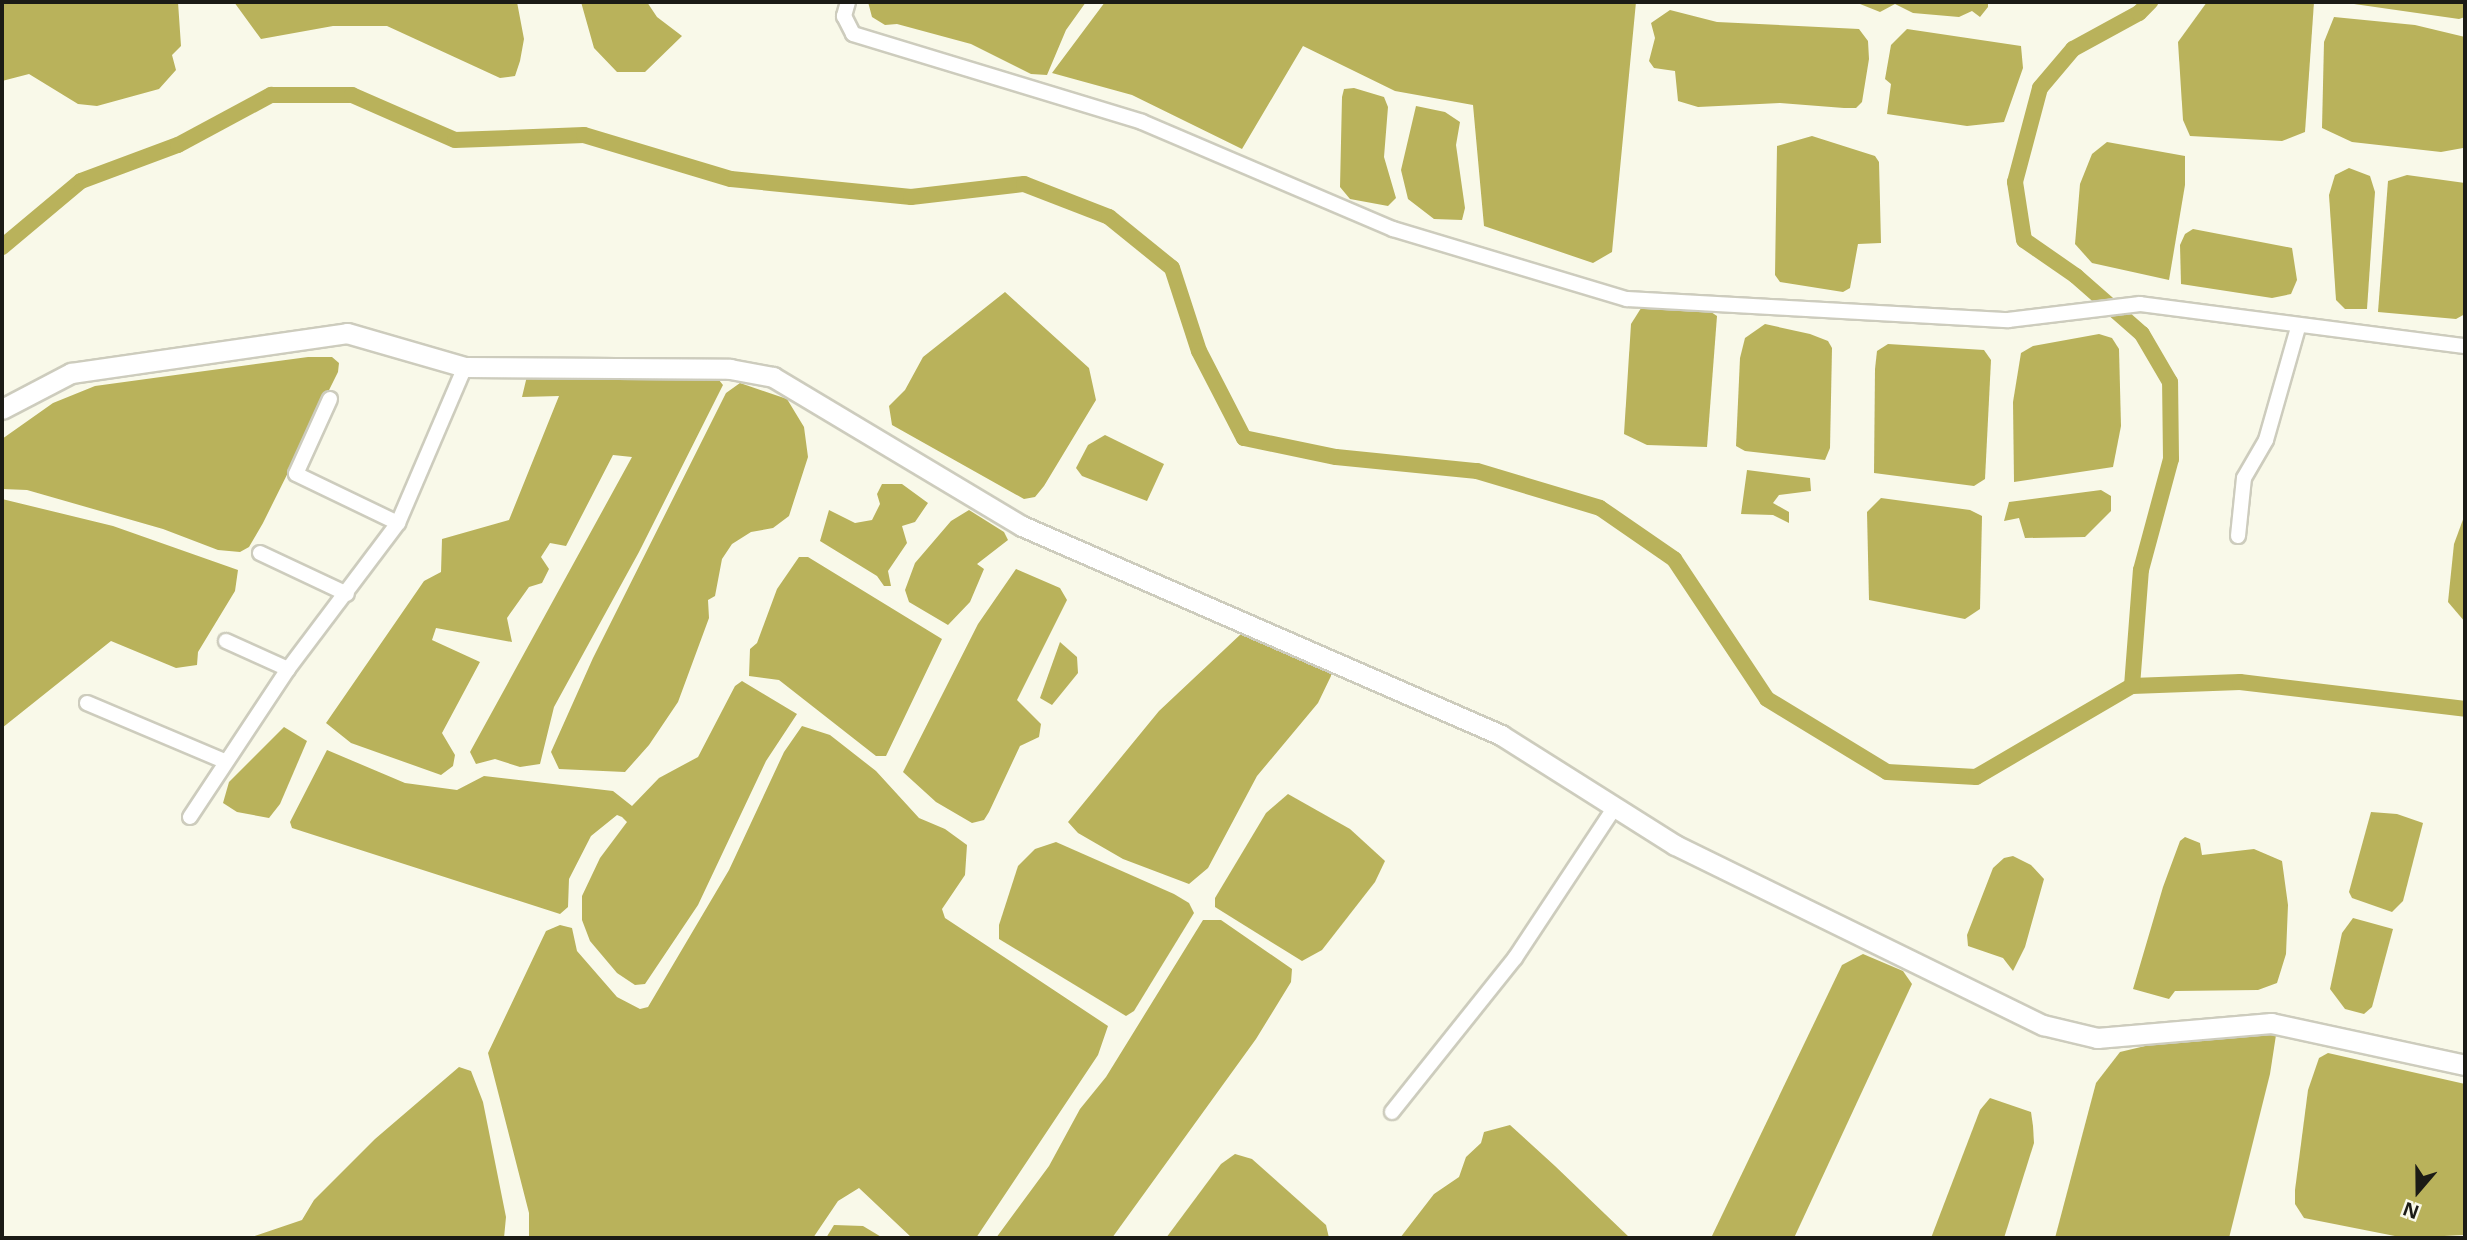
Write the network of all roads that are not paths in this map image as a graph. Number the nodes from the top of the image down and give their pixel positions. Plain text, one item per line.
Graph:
1 (848, 2) edge
2 (2298, 328) junction
3 (2465, 346) edge
4 (465, 367) junction
5 (330, 399) dead end
6 (2, 409) edge
7 (398, 523) junction
8 (2238, 536) dead end
9 (260, 553) dead end
10 (347, 594) junction
11 (226, 641) dead end
12 (288, 669) junction
13 (87, 703) dead end
14 (224, 761) junction
15 (1615, 807) junction
16 (190, 817) dead end
17 (2465, 1065) edge
18 (1392, 1112) dead end

1 - 2 street
2 - 3 street
2 - 8 street
4 - 6 street
4 - 7 street
4 - 15 street
5 - 7 street
7 - 10 street
9 - 10 street
10 - 12 street
11 - 12 street
12 - 14 street
13 - 14 street
14 - 16 street
15 - 17 street
15 - 18 street

